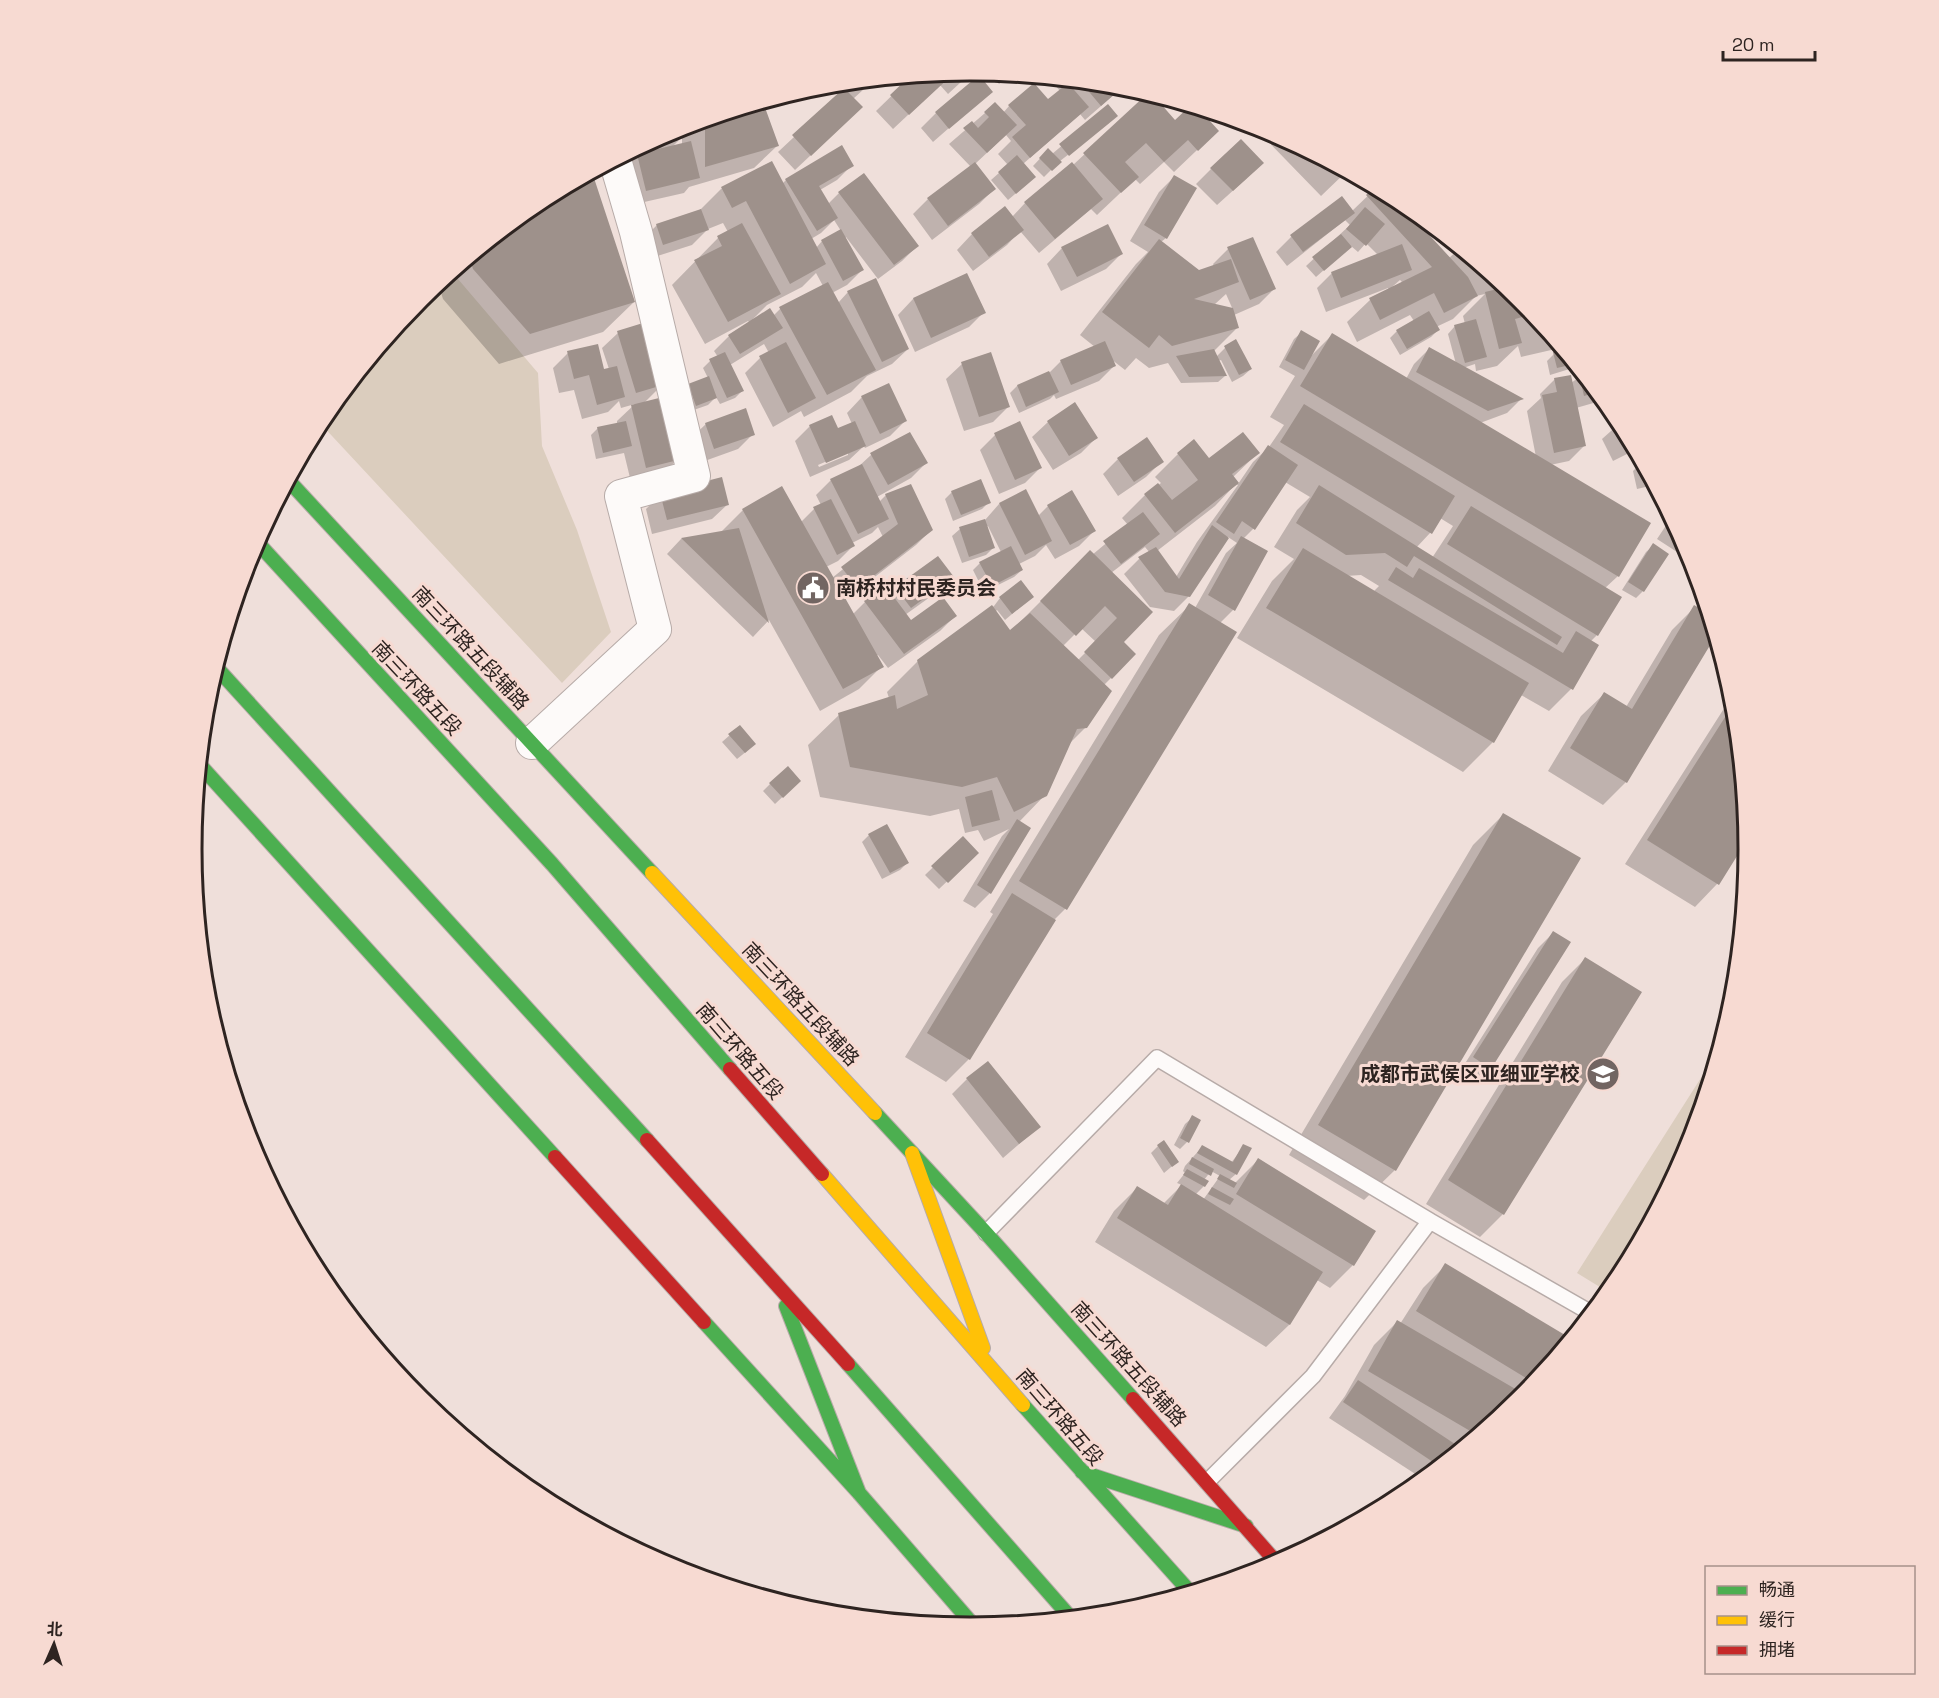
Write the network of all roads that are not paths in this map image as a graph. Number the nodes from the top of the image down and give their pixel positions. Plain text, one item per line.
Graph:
1 (617, 167) edge
2 (293, 486) edge
3 (263, 549) edge
4 (222, 673) edge
5 (532, 743) junction
6 (206, 771) edge
7 (912, 1153) junction
8 (1430, 1221) junction
9 (986, 1233) junction
10 (778, 1284) junction
11 (1584, 1309) edge
12 (990, 1367) junction
13 (1081, 1472) junction
14 (1207, 1482) junction
15 (859, 1493) junction
16 (1246, 1526) junction
17 (1271, 1555) edge
18 (1184, 1586) edge
19 (1064, 1611) edge
20 (966, 1617) edge

1 - 5 street
2 - 5 main road, 南三环路五段辅路
3 - 12 main road, 南三环路五段
4 - 10 main road
5 - 7 main road, 南三环路五段辅路
6 - 15 main road
7 - 9 main road, 南三环路五段辅路
7 - 12 main road
8 - 9 lane
8 - 11 lane
8 - 14 lane
9 - 14 main road, 南三环路五段辅路
10 - 15 main road
10 - 19 main road
12 - 13 main road, 南三环路五段
13 - 16 main road
13 - 18 main road, 南三环路五段
14 - 16 main road, 南三环路五段辅路
15 - 20 main road
16 - 17 main road, 南三环路五段辅路

